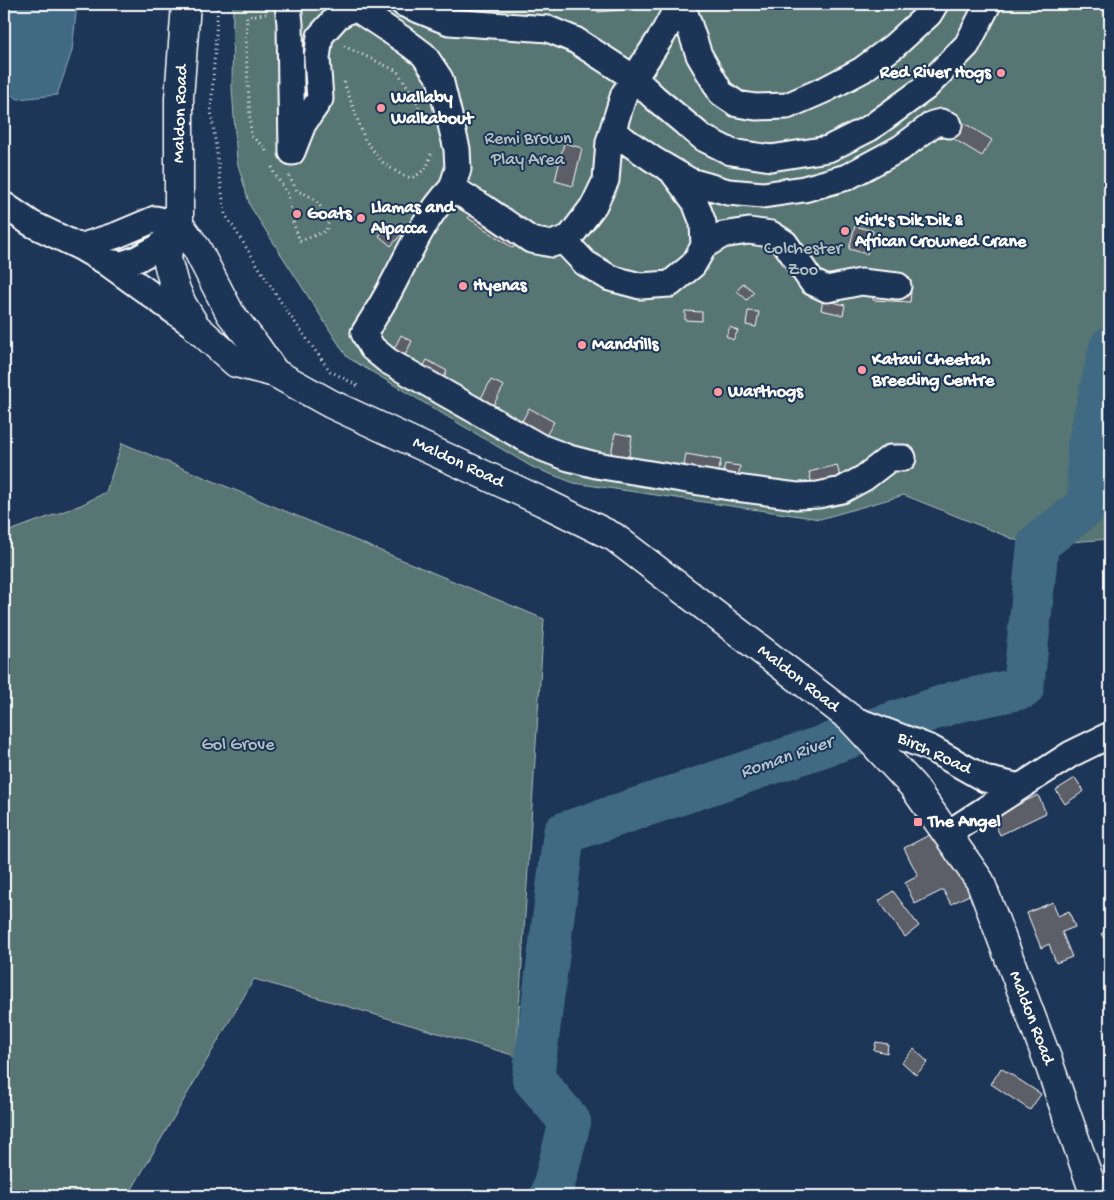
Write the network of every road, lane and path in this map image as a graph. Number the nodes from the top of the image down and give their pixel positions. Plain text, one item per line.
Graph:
1 (186, 4) edge
2 (218, 4) edge
3 (288, 4) edge
4 (404, 4) edge
5 (681, 4) edge
6 (935, 4) edge
7 (988, 4) edge
8 (320, 36) junction
9 (634, 78) junction
10 (344, 79) dead end
11 (422, 114) dead end
12 (949, 125) dead end
13 (613, 132) junction
14 (431, 147) dead end
15 (671, 170) junction
16 (452, 188) junction
17 (738, 193) junction
18 (4, 205) edge
19 (178, 224) junction
20 (757, 232) junction
21 (563, 240) junction
22 (704, 246) junction
23 (80, 247) junction
24 (106, 262) junction
25 (898, 286) dead end
26 (196, 327) junction
27 (275, 373) junction
28 (364, 389) dead end
29 (903, 458) dead end
30 (850, 718) junction
31 (1110, 735) edge
32 (1020, 787) junction
33 (946, 834) junction
34 (1094, 1196) edge

1 - 19 main road, Maldon Road
2 - 28 path
3 - 8 street
4 - 9 street
5 - 6 street
5 - 9 street
7 - 9 street
8 - 11 path
8 - 16 street
9 - 13 street
10 - 14 path
12 - 17 street
13 - 15 street
13 - 21 street
15 - 17 street
15 - 22 street
16 - 21 street
16 - 29 street
17 - 20 street
18 - 23 street
19 - 23 street
19 - 24 street
19 - 26 main road, Maldon Road
19 - 27 main road, Maldon Road
20 - 22 street
20 - 25 street
21 - 22 street
23 - 24 street
24 - 26 street
26 - 27 main road, Maldon Road
27 - 30 main road, Maldon Road
30 - 32 street, Birch Road
30 - 33 main road, Maldon Road
31 - 32 street
32 - 33 street
33 - 34 main road, Maldon Road

